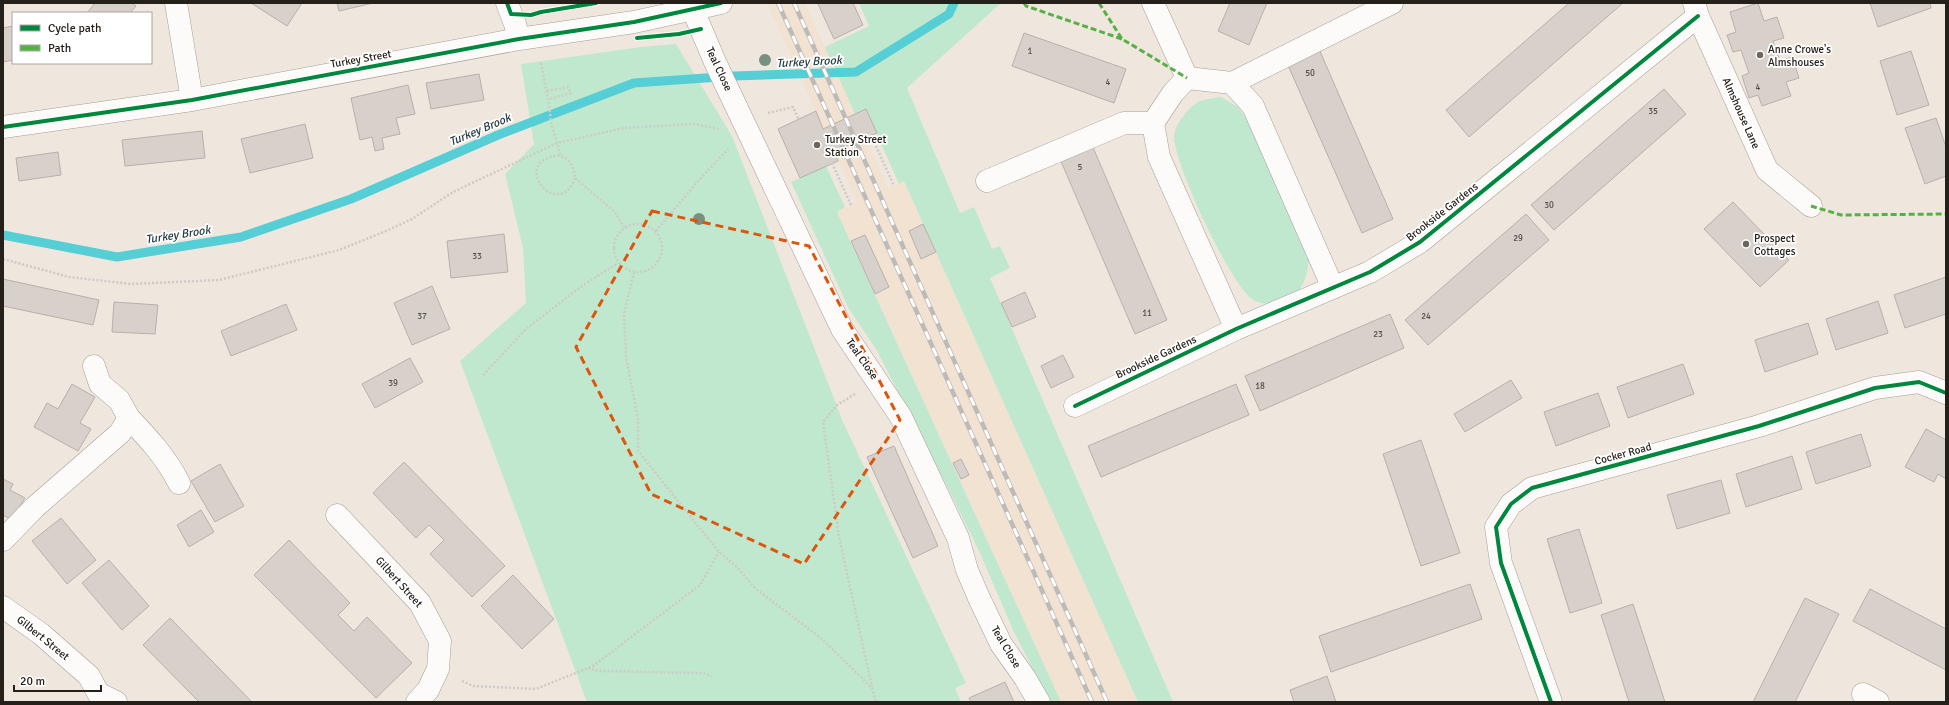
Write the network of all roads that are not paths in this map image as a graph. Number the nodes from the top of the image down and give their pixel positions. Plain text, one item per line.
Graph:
1 (176, 3) edge
2 (507, 3) edge
3 (721, 3) edge
4 (1153, 3) edge
5 (1392, 3) edge
6 (693, 10) junction
7 (1696, 10) edge
8 (519, 39) junction
9 (1187, 78) junction
10 (1232, 83) junction
11 (192, 100) junction
12 (1153, 123) junction
13 (3, 127) edge
14 (987, 181) dead end
15 (1811, 206) dead end
16 (1333, 288) junction
17 (1236, 329) junction
18 (94, 366) dead end
19 (1946, 393) edge
20 (1075, 406) dead end
21 (129, 418) junction
22 (180, 483) dead end
23 (337, 515) dead end
24 (3, 540) edge
25 (3, 607) edge
26 (103, 699) edge
27 (417, 702) edge
28 (1039, 702) edge
29 (1551, 702) edge

1 - 11 street
2 - 8 street
3 - 6 street, Turkey Street
4 - 9 street
5 - 10 street
6 - 8 street, Turkey Street
6 - 28 street, Teal Close
7 - 15 street, Almshouse Lane
7 - 16 street, Brookside Gardens
8 - 11 street, Turkey Street
9 - 10 street
9 - 12 street
10 - 16 street
11 - 13 street, Turkey Street
12 - 14 street
12 - 17 street
16 - 17 street, Brookside Gardens
17 - 20 street, Brookside Gardens
18 - 21 street
19 - 29 street, Cocker Road
21 - 22 street
21 - 24 street
23 - 27 street, Gilbert Street
25 - 26 street, Gilbert Street

